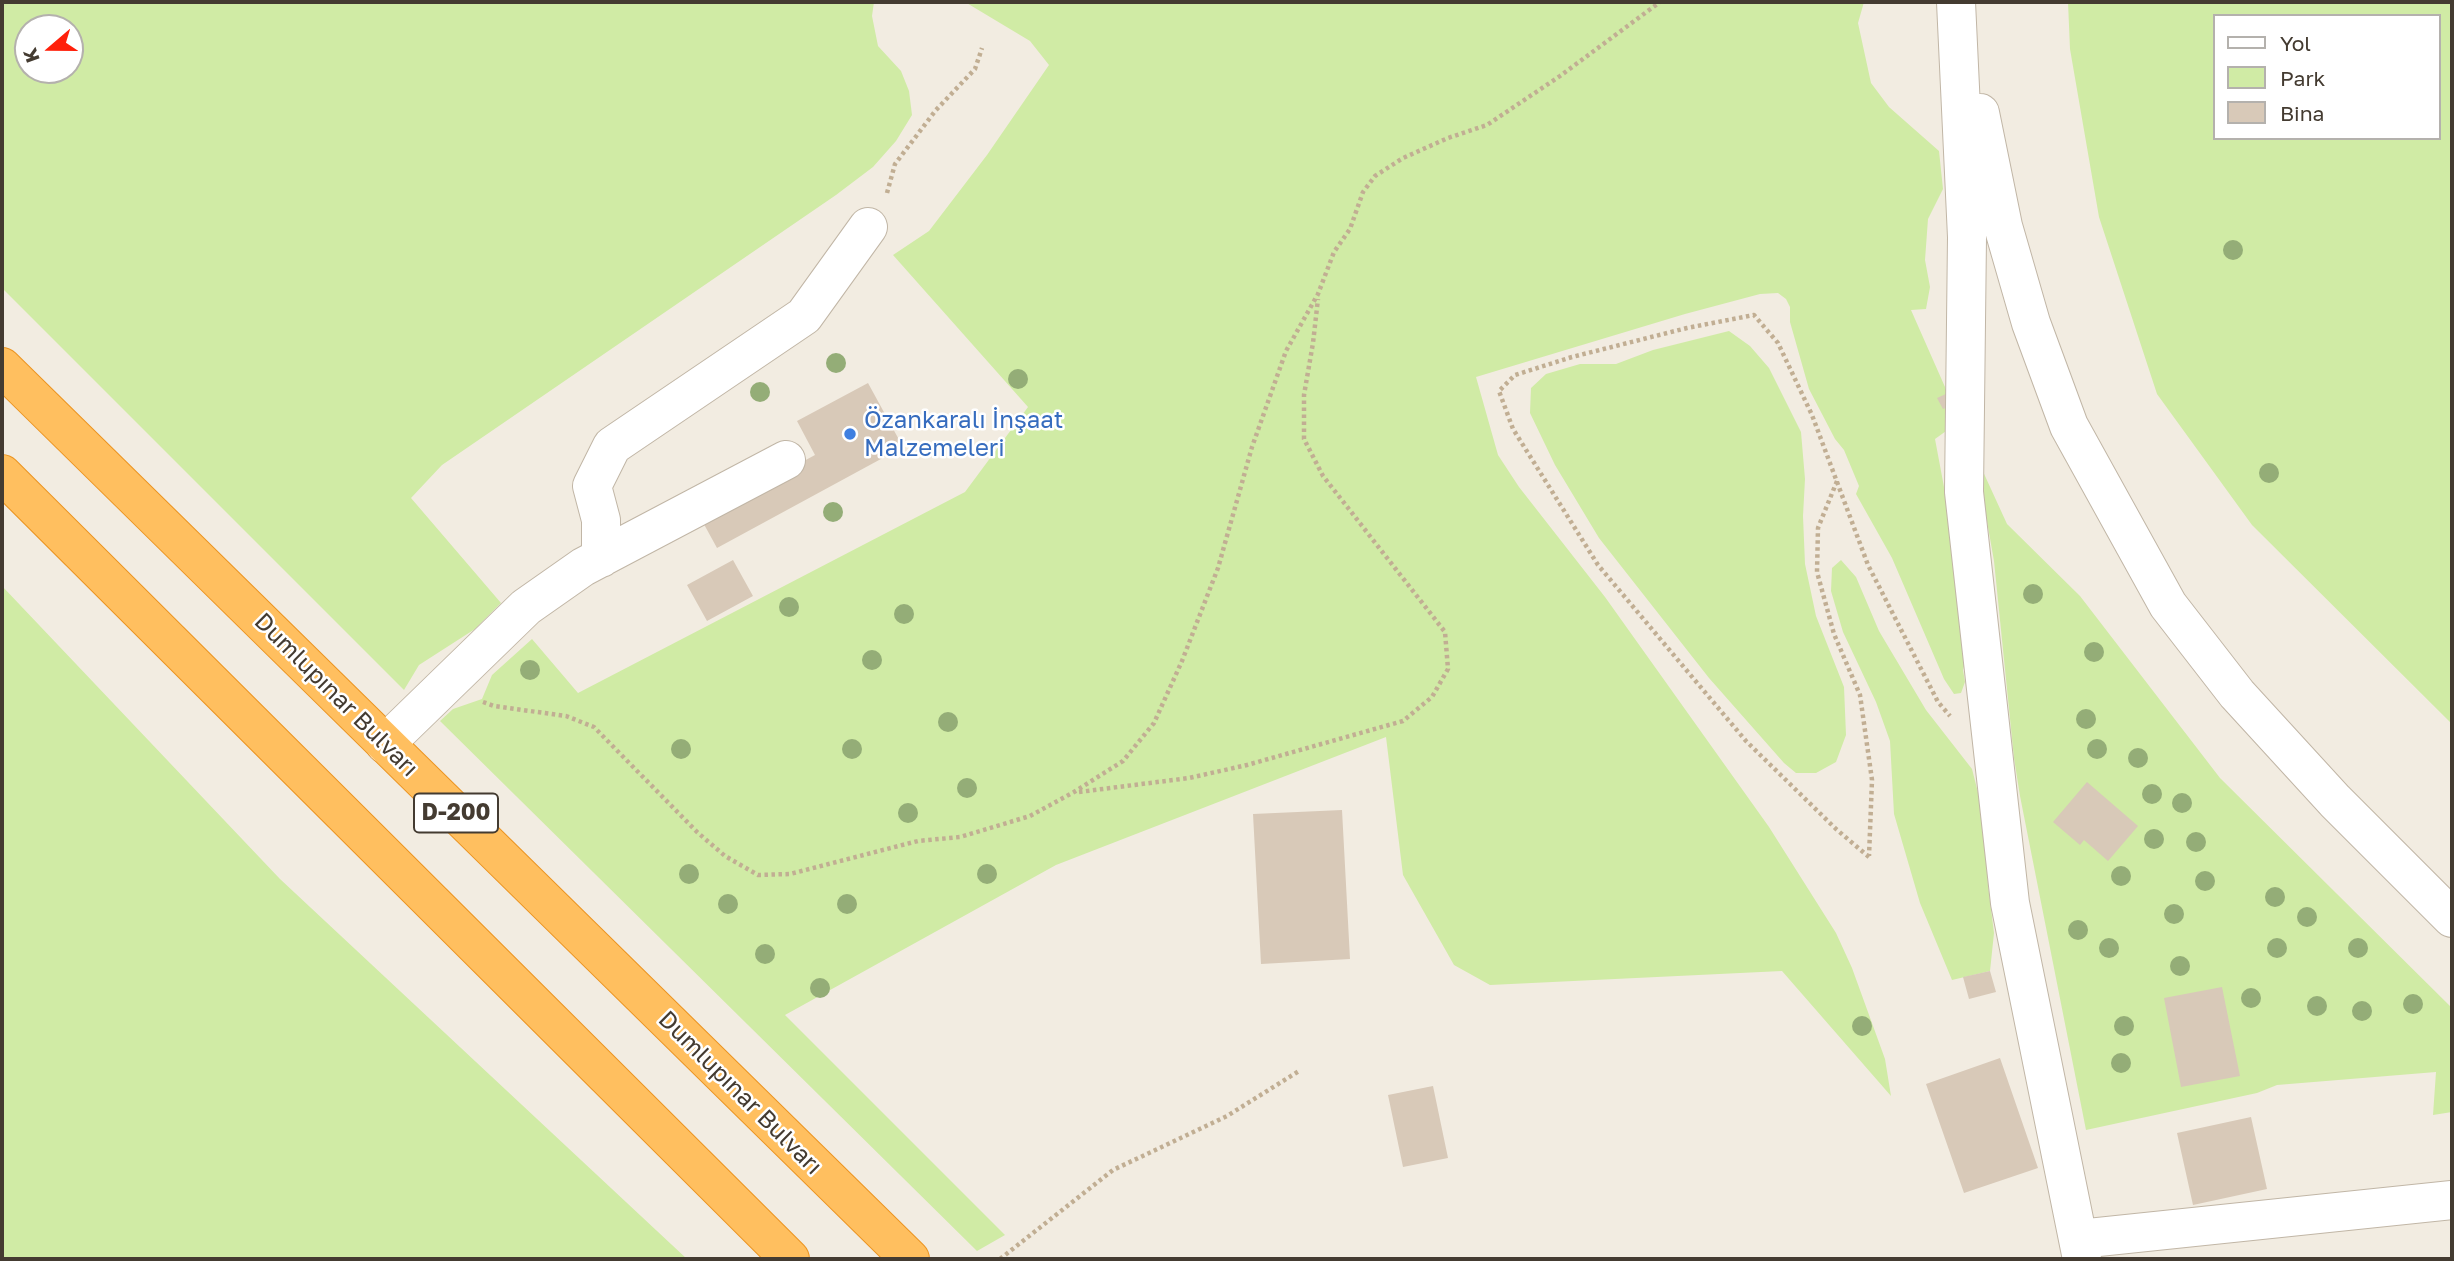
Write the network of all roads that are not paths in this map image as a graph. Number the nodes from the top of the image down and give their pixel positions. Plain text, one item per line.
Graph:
1 (1958, 2) edge
2 (868, 227) road end
3 (2, 367) edge
4 (786, 460) dead end
5 (2, 474) edge
6 (601, 558) junction
7 (386, 744) junction
8 (2452, 918) edge
9 (2452, 1200) edge
10 (2080, 1249) edge
11 (790, 1259) edge
12 (909, 1259) edge

1 - 8 street
1 - 10 street
2 - 6 street
3 - 7 highway, Dumlupınar Bulvarı / D-200
4 - 6 street
5 - 11 highway
6 - 7 street
7 - 12 highway, Dumlupınar Bulvarı / D-200
9 - 10 street

